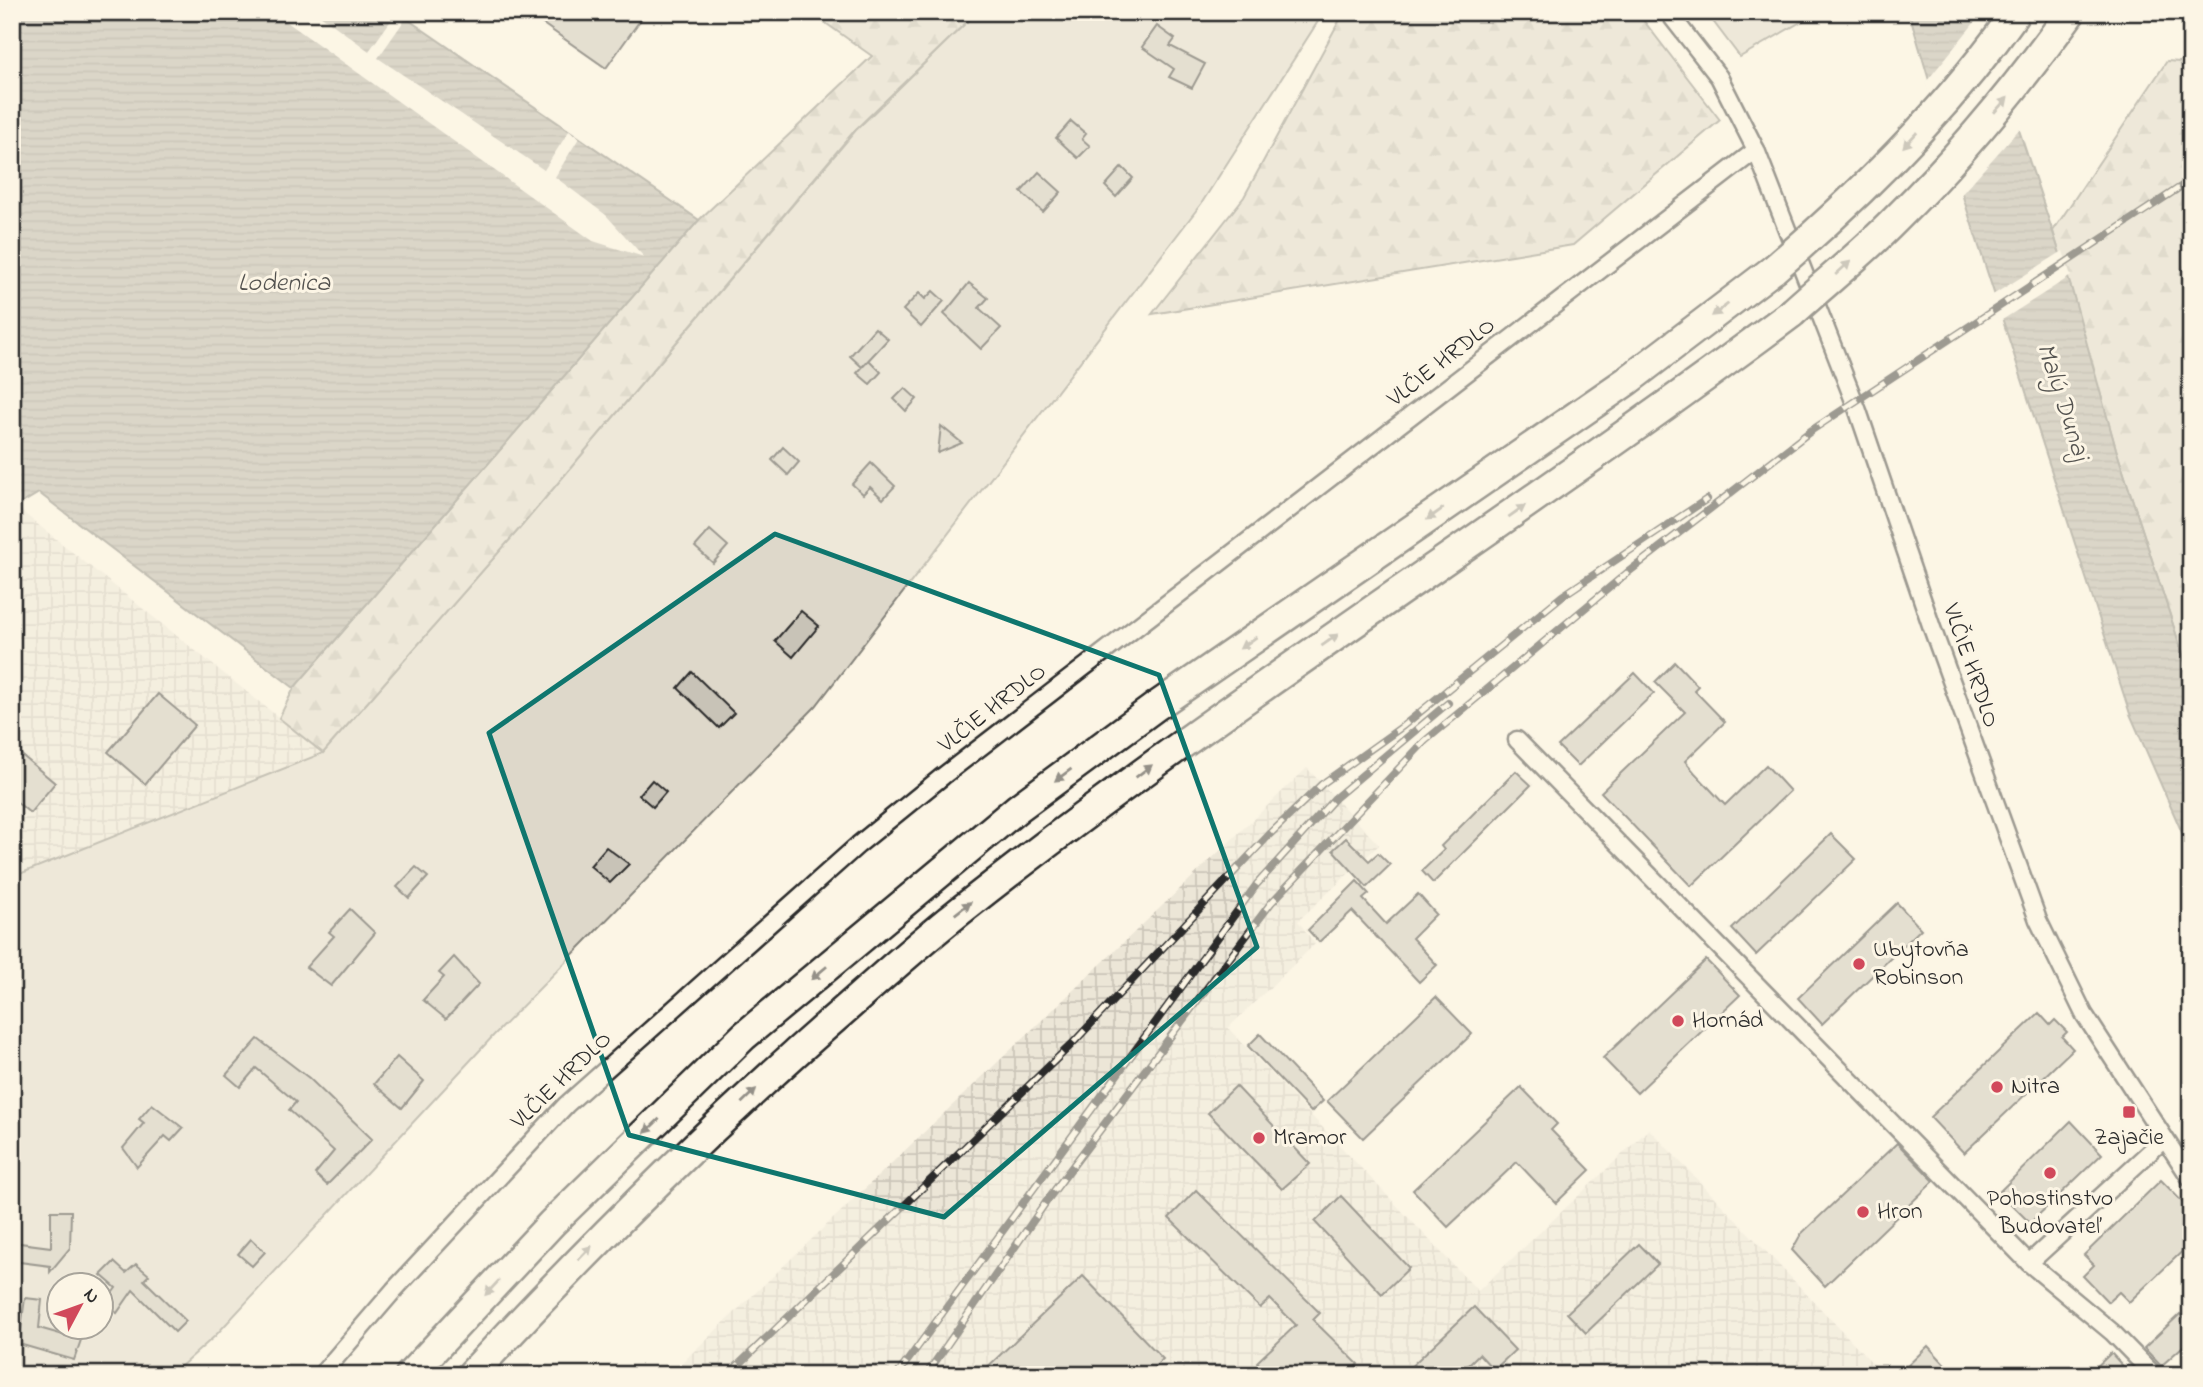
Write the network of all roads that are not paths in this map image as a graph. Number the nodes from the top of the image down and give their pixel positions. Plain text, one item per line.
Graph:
1 (1668, 12) edge
2 (2016, 12) edge
3 (2071, 12) edge
4 (1756, 150) junction
5 (1517, 740) dead end
6 (2164, 1139) junction
7 (2191, 1180) edge
8 (2029, 1264) junction
9 (321, 1375) edge
10 (410, 1375) edge
11 (471, 1375) edge
12 (2154, 1375) edge

1 - 4 street, VLČIE HRDLO
2 -> 10 highway, bridge
11 -> 3 highway, bridge
4 - 6 street, VLČIE HRDLO
4 - 9 street, VLČIE HRDLO
5 - 8 street
6 - 7 street, VLČIE HRDLO
6 - 8 street
8 - 12 street

